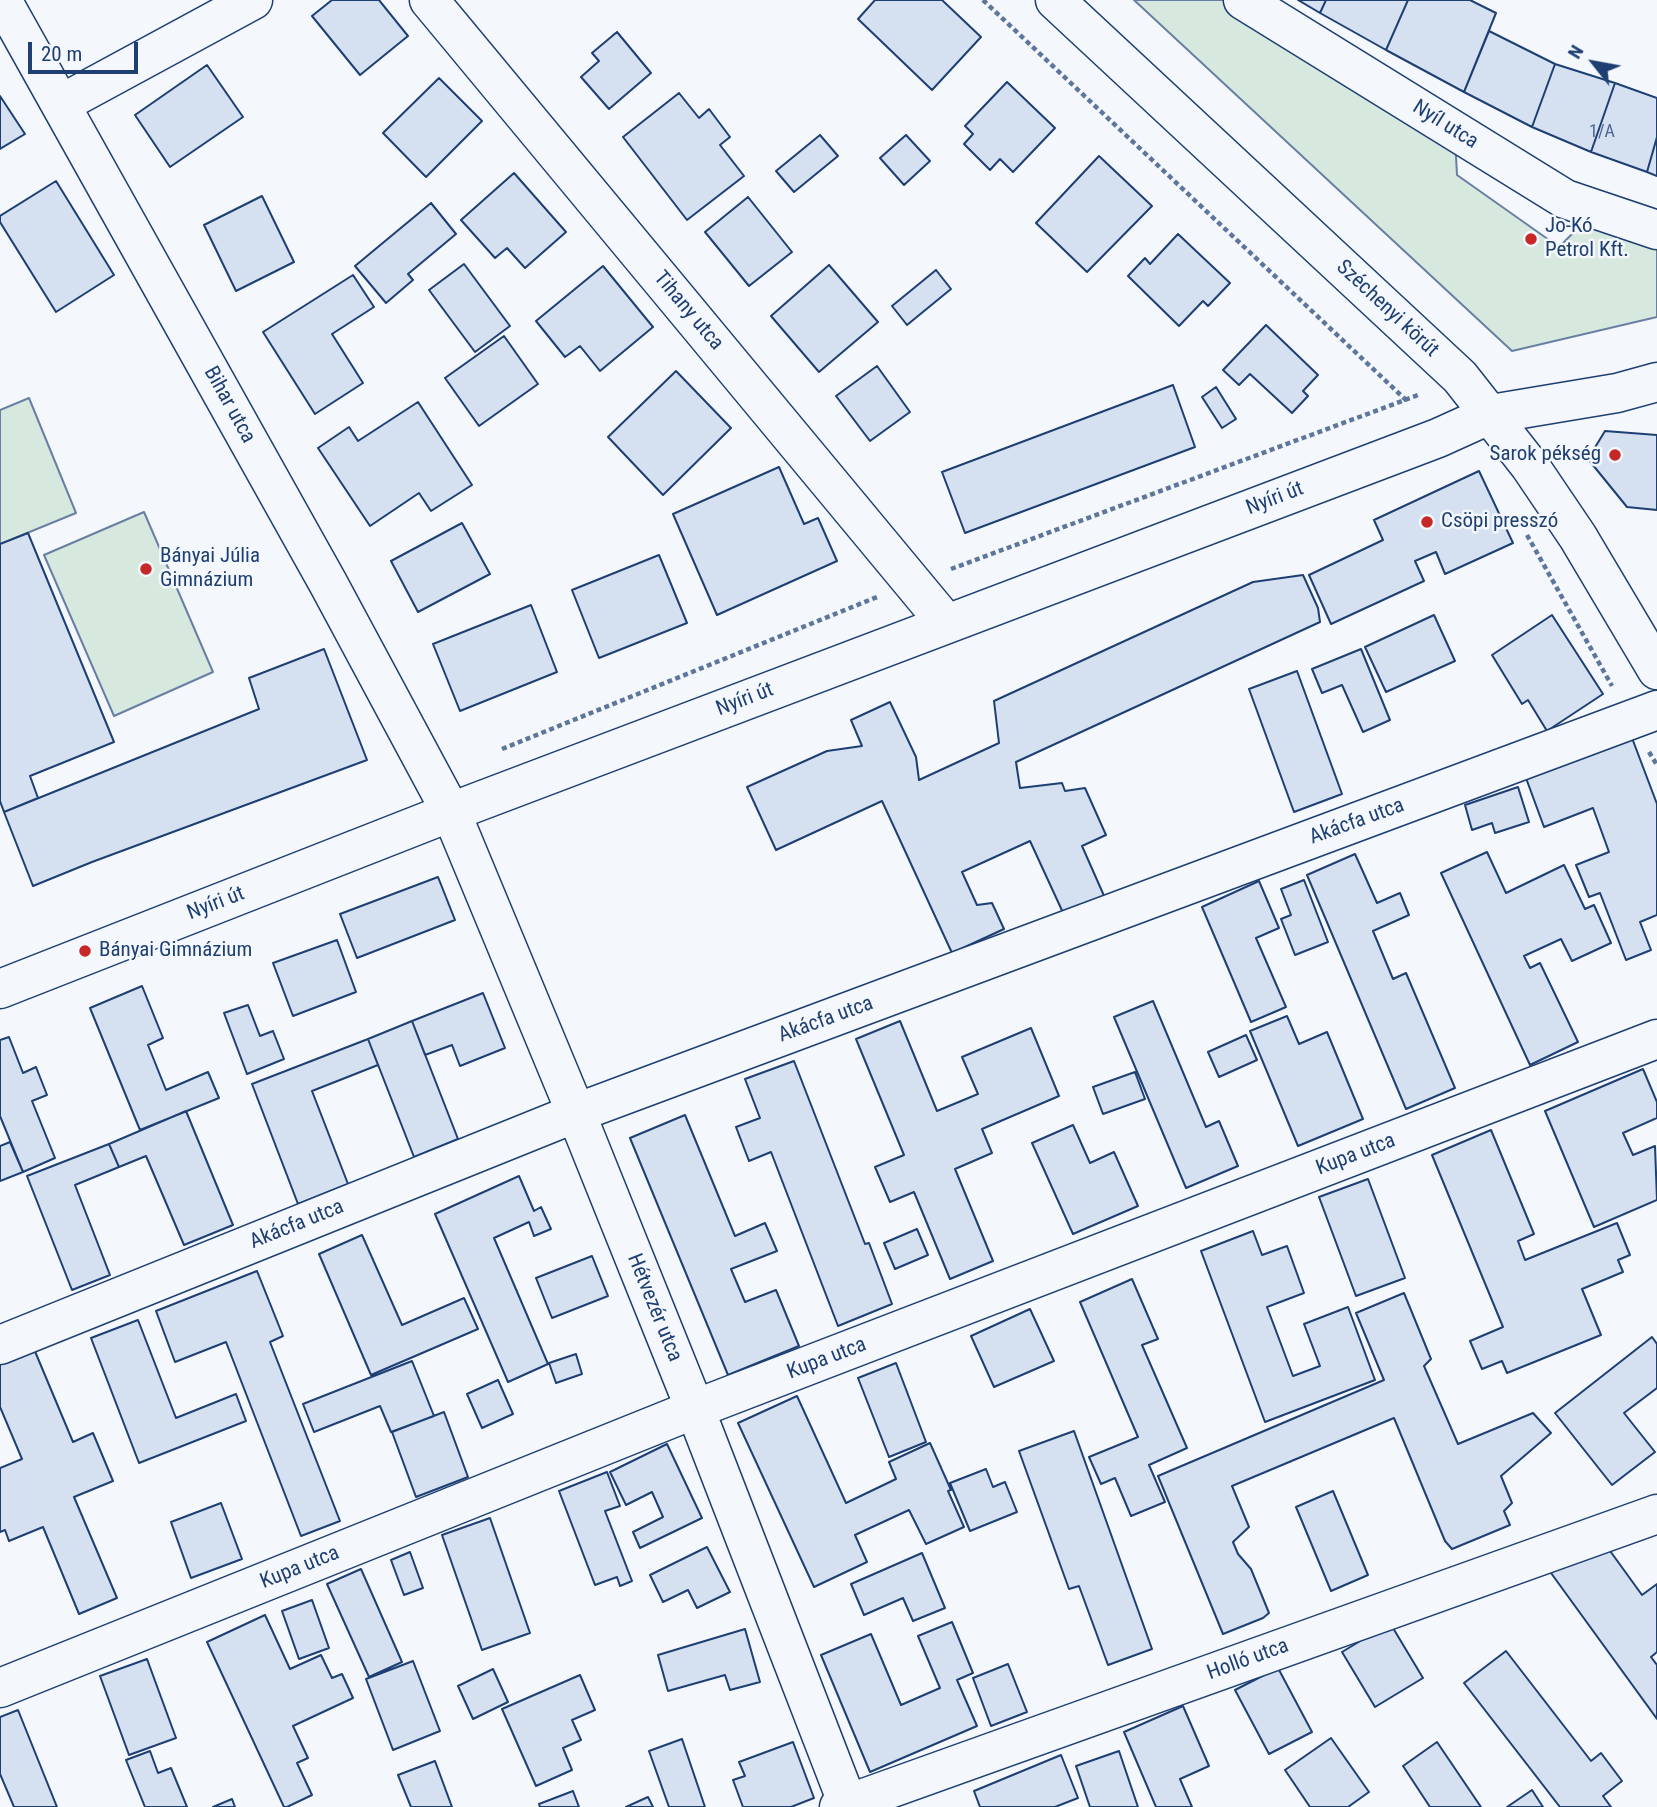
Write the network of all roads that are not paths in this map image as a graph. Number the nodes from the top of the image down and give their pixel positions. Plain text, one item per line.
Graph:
1 (2, 0) edge
2 (253, 0) edge
3 (429, 0) edge
4 (1055, 0) edge
5 (1243, 0) edge
6 (61, 104) junction
7 (1657, 230) edge
8 (1657, 382) edge
9 (1617, 393) junction
10 (1657, 398) edge
11 (1491, 414) junction
12 (946, 623) junction
13 (1657, 670) edge
14 (1644, 714) edge
15 (451, 812) junction
16 (0, 989) edge
17 (1657, 1040) edge
18 (576, 1113) junction
19 (0, 1345) edge
20 (695, 1409) junction
21 (1657, 1514) edge
22 (0, 1688) edge
23 (845, 1806) edge

1 - 6 street, Bihar utca
2 - 6 street
3 - 12 street, Tihany utca
4 - 11 street, Széchenyi körút
5 - 7 street, Nyíl utca
6 - 15 street, Bihar utca
8 - 9 street
9 - 10 street
9 - 11 street
11 - 12 street, Nyíri út
11 - 13 street, Széchenyi körút
12 - 15 street, Nyíri út
14 - 18 street, Akácfa utca
15 - 16 street, Nyíri út
15 - 18 street, Hétvezér utca
17 - 20 street, Kupa utca
18 - 19 street, Akácfa utca
18 - 20 street, Hétvezér utca
20 - 22 street, Kupa utca
20 - 23 street, Hétvezér utca
21 - 23 street, Holló utca

